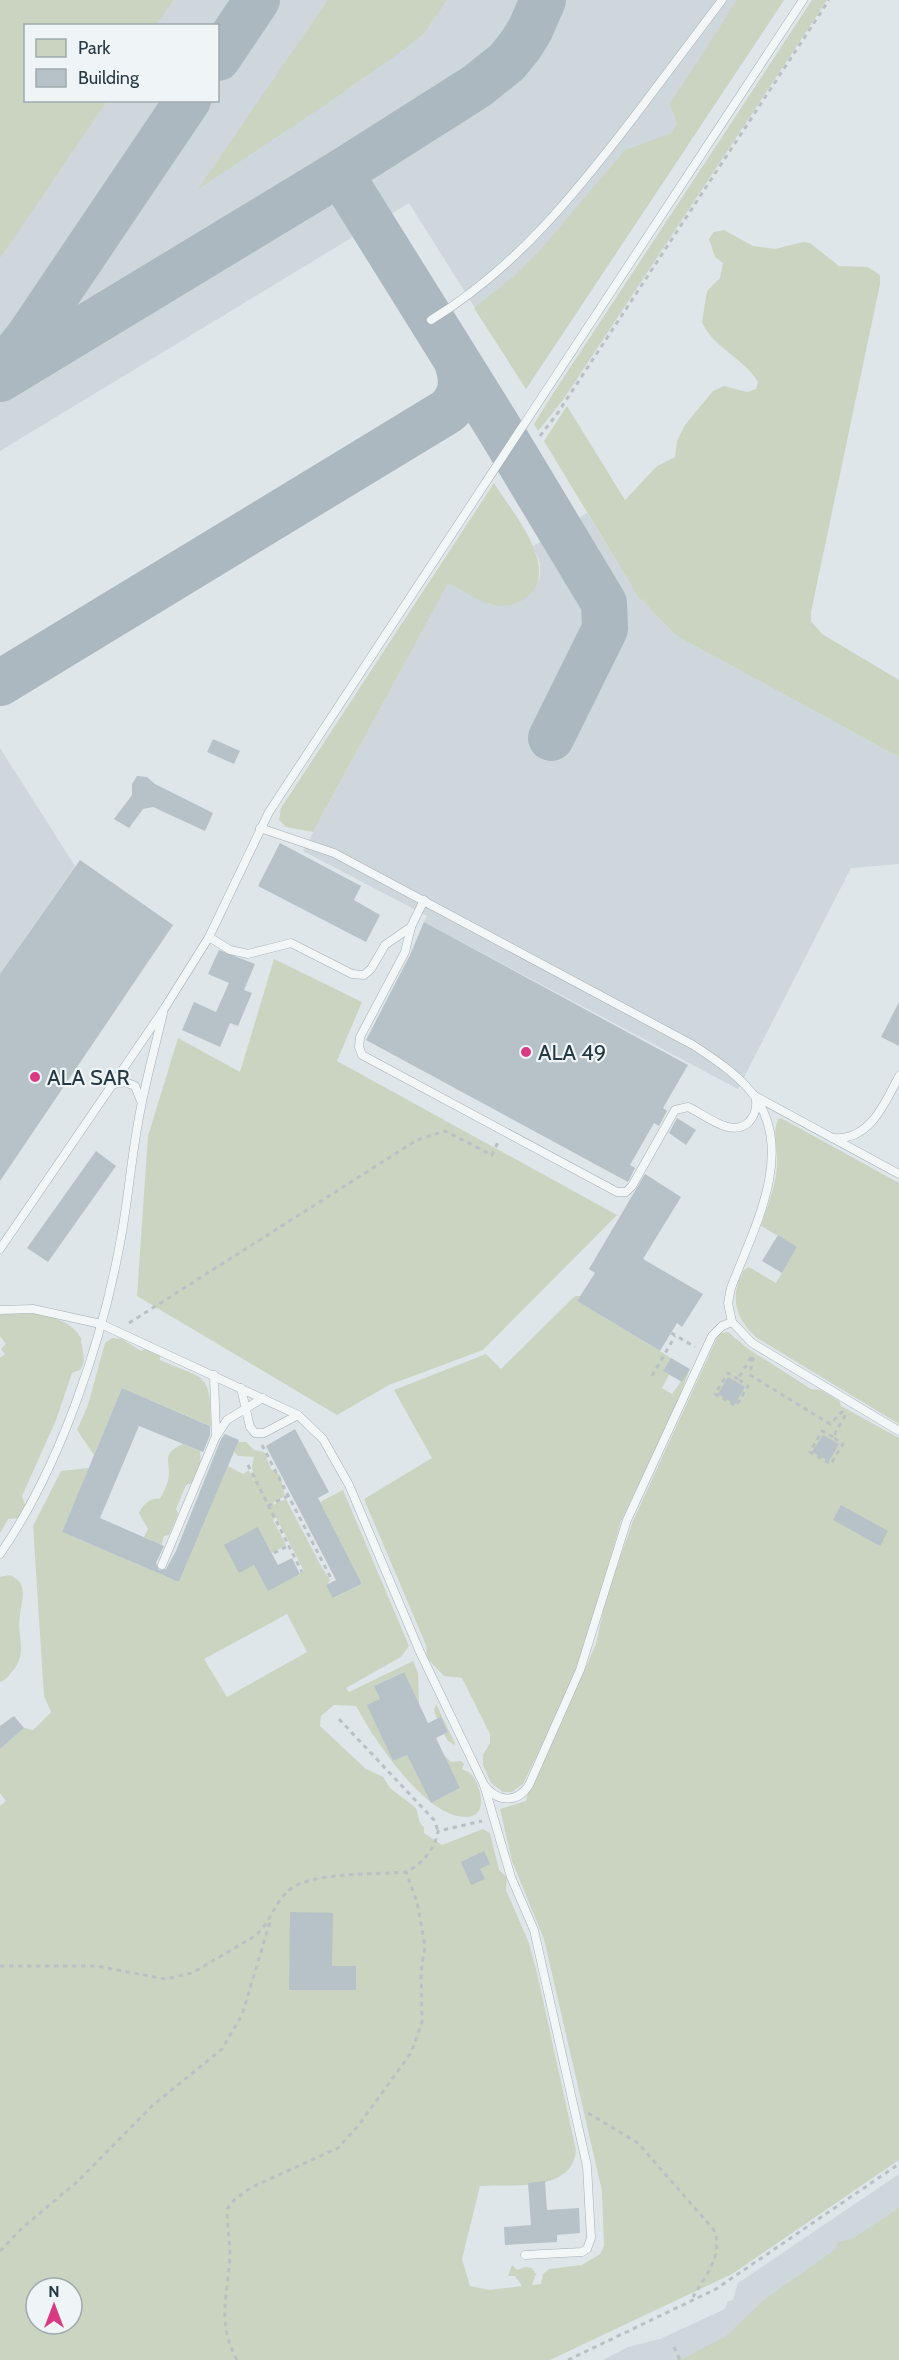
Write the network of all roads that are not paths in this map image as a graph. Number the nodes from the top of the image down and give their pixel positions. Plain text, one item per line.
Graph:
1 (722, 0) edge
2 (803, 0) edge
3 (431, 320) dead end
4 (260, 828) junction
5 (424, 900) junction
6 (411, 927) junction
7 (209, 937) junction
8 (164, 1009) junction
9 (899, 1076) edge
10 (113, 1085) junction
11 (755, 1097) junction
12 (142, 1104) junction
13 (831, 1138) junction
14 (899, 1174) edge
15 (0, 1249) edge
16 (0, 1310) edge
17 (732, 1322) junction
18 (100, 1324) junction
19 (214, 1375) junction
20 (241, 1388) junction
21 (263, 1398) junction
22 (246, 1409) junction
23 (298, 1415) junction
24 (899, 1431) edge
25 (216, 1436) junction
26 (0, 1554) edge
27 (162, 1565) dead end
28 (484, 1785) junction
29 (525, 2255) dead end

1 - 3 lane
2 - 4 lane
4 - 5 lane
4 - 7 lane
5 - 6 lane
5 - 11 lane
6 - 7 lane
6 - 11 lane
7 - 8 lane
8 - 10 lane
8 - 12 lane
9 - 13 lane
10 - 12 lane
10 - 15 lane
11 - 13 lane
11 - 17 lane
12 - 18 lane
13 - 14 lane
16 - 18 lane
17 - 24 lane
17 - 28 lane
18 - 19 lane
18 - 26 lane
19 - 20 lane
19 - 25 lane
20 - 21 lane
20 - 22 lane
21 - 22 lane
21 - 23 lane
22 - 23 lane
22 - 25 lane
23 - 28 lane
25 - 27 lane
28 - 29 lane

